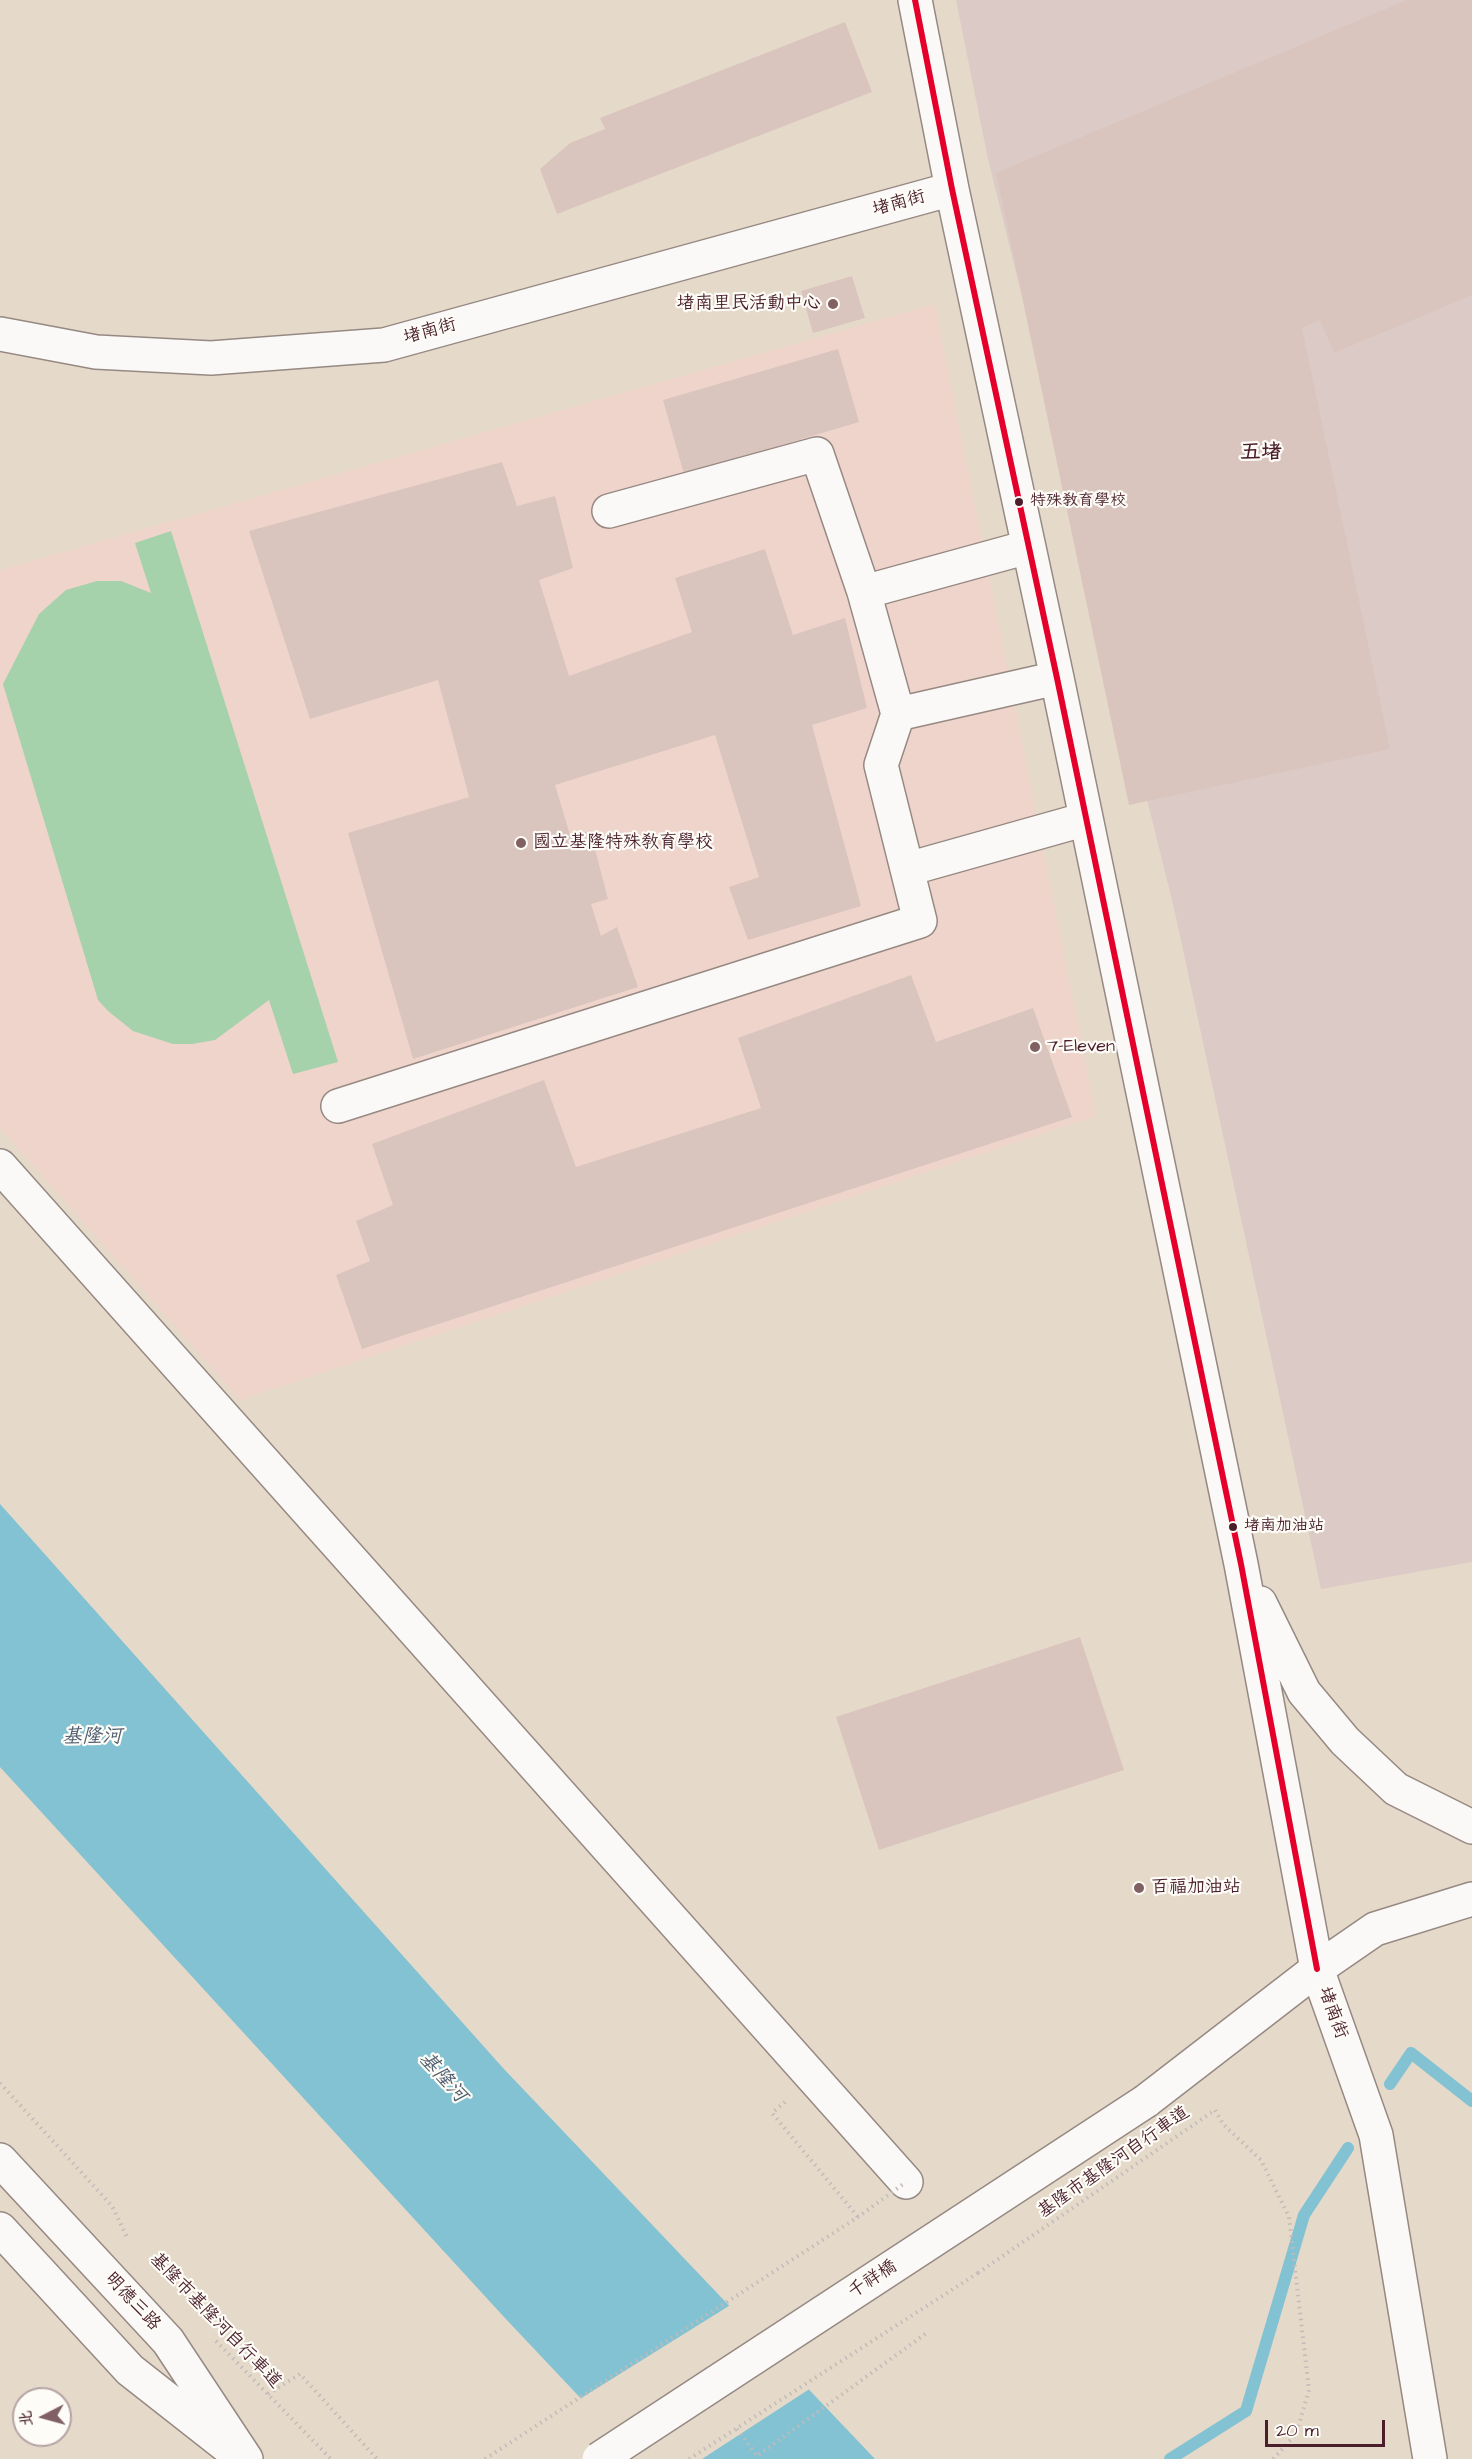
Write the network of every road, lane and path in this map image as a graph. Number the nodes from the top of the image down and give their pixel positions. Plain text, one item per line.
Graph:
1 (915, 0) edge
2 (952, 189) junction
3 (0, 334) edge
4 (609, 512) dead end
5 (1028, 548) junction
6 (864, 592) junction
7 (1058, 678) junction
8 (898, 714) junction
9 (1086, 819) junction
10 (909, 869) junction
11 (338, 1106) dead end
12 (0, 1166) edge
13 (1241, 1564) junction
14 (1472, 1827) edge
15 (1472, 1899) edge
16 (1317, 1969) junction
17 (0, 2083) edge
18 (789, 2099) dead end
19 (0, 2160) edge
20 (906, 2182) joint
21 (858, 2217) junction
22 (0, 2229) edge
23 (130, 2244) dead end
24 (928, 2332) dead end
25 (211, 2337) dead end
26 (268, 2394) junction
27 (737, 2429) junction
28 (244, 2459) edge
29 (331, 2459) edge
30 (377, 2459) edge
31 (485, 2459) edge
32 (599, 2459) edge
33 (689, 2459) edge
34 (1273, 2459) edge
35 (1430, 2459) edge

1 - 2 street
2 - 3 street, 堵南街
2 - 5 street, 堵南街
4 - 6 street
5 - 6 street
5 - 7 street, 堵南街
6 - 8 street
7 - 8 street
7 - 9 street, 堵南街
8 - 10 street
9 - 10 street
9 - 13 street, 堵南街
10 - 11 street
12 - 20 street
13 - 14 street, 堵南街
13 - 16 street, 堵南街
15 - 16 street, 千祥橋
16 - 32 street, 千祥橋, bridge
16 - 35 street, 堵南街
17 - 23 path, 基隆市基隆河自行車道
18 - 21 path
19 - 28 street, 明德三路
20 - 21 path, bridge
21 - 31 path, bridge
22 - 28 street, 明德三路
24 - 27 path
25 - 26 path, 基隆市基隆河自行車道
26 - 29 path, 基隆市基隆河自行車道
26 - 30 path
27 - 33 path, 基隆市基隆河自行車道, bridge
27 - 34 path, 基隆市基隆河自行車道, bridge

